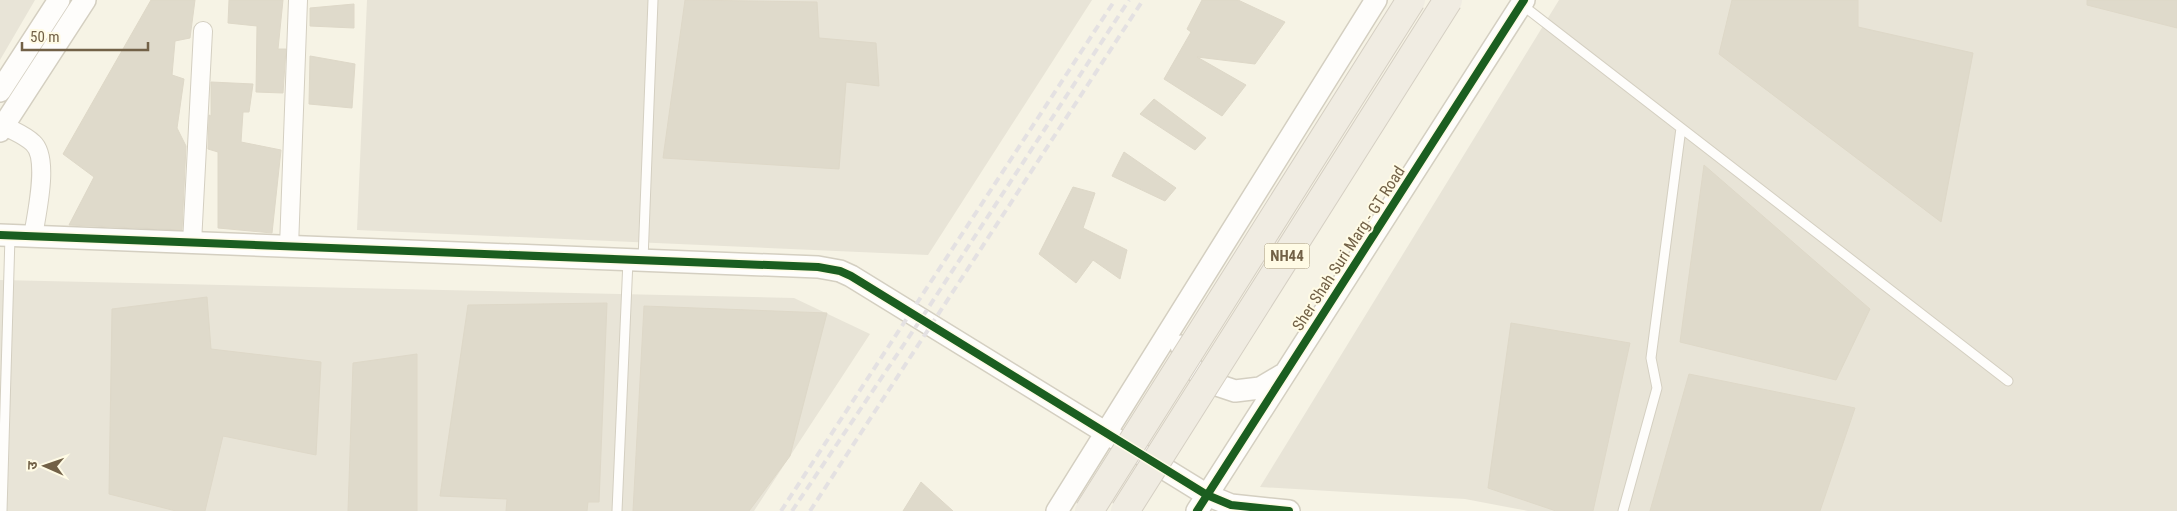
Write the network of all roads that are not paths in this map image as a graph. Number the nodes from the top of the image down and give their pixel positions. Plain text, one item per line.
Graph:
1 (59, 0) edge
2 (85, 0) edge
3 (298, 0) edge
4 (652, 0) edge
5 (1376, 0) edge
6 (1411, 0) edge
7 (1448, 0) edge
8 (1522, 2) edge
9 (203, 31) dead end
10 (0, 91) edge
11 (1, 127) edge
12 (1681, 128) junction
13 (5, 236) edge
14 (33, 237) junction
15 (192, 243) junction
16 (289, 247) junction
17 (636, 260) junction
18 (1178, 318) junction
19 (1282, 375) junction
20 (2008, 381) dead end
21 (1107, 432) junction
22 (1202, 503) edge
23 (2, 511) edge
24 (618, 511) edge
25 (1057, 511) edge
26 (1089, 511) edge
27 (1125, 511) edge
28 (1289, 511) edge
29 (1623, 511) edge

1 - 10 street
2 - 11 street
3 - 16 street
4 - 17 lane
5 - 18 street
6 - 26 highway, NH44, bridge
7 - 27 highway, NH44, bridge
8 - 12 lane
8 - 19 street, Sher Shah Suri Marg - GT Road
9 - 15 street
11 - 14 street
12 - 20 lane
12 - 29 lane
13 - 14 street
13 - 23 lane
14 - 15 street
15 - 16 street
16 - 17 street
17 - 21 street
17 - 24 lane
18 - 19 street
18 - 21 street
19 - 22 street, Sher Shah Suri Marg - GT Road
21 - 22 street
21 - 25 street
22 - 28 street

